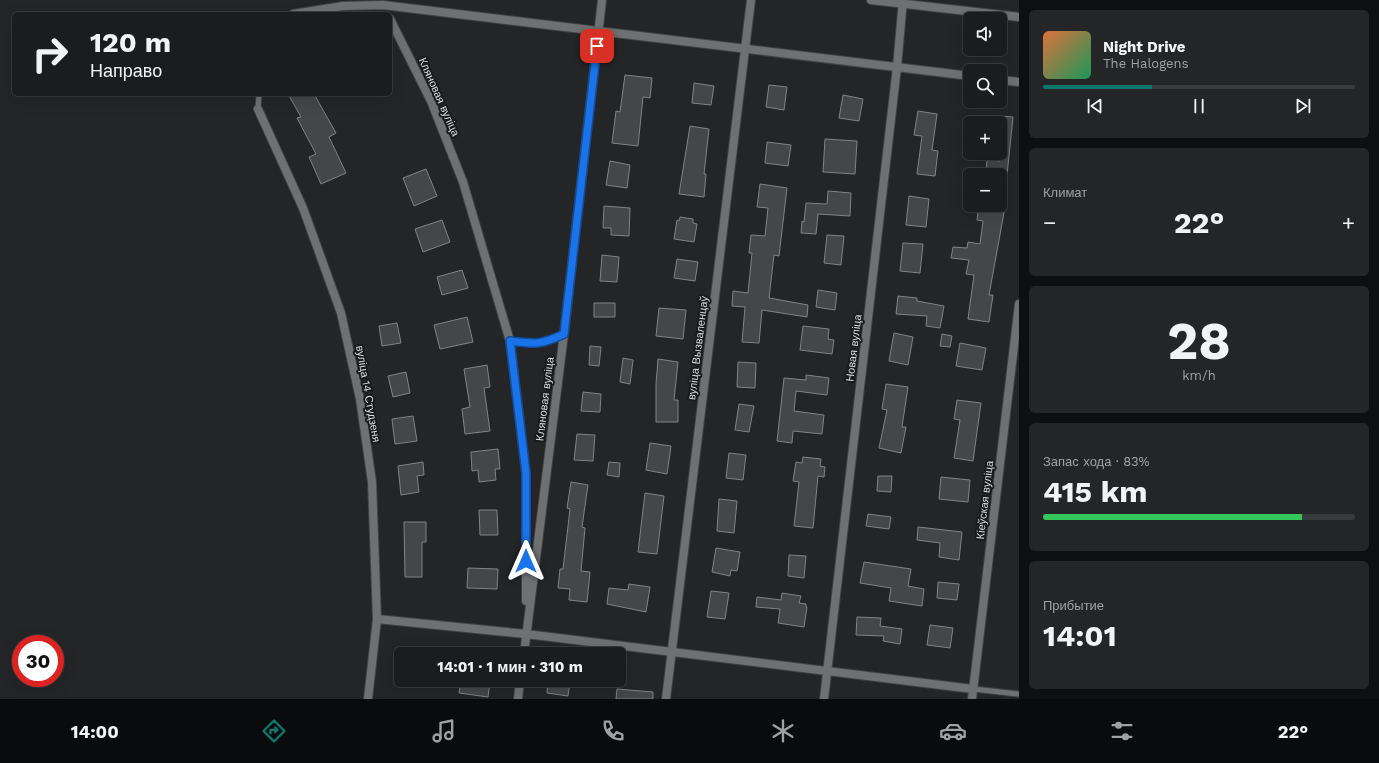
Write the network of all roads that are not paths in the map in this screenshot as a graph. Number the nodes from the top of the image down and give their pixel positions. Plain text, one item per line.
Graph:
1 (602, 0) edge
2 (752, 0) edge
3 (871, 0) edge
4 (903, 2) edge
5 (383, 5) junction
6 (307, 12) edge
7 (386, 12) edge
8 (1019, 18) edge
9 (392, 23) edge
10 (599, 31) junction
11 (747, 48) junction
12 (897, 67) junction
13 (963, 75) edge
14 (1007, 81) edge
15 (1019, 82) edge
16 (259, 96) edge
17 (258, 109) joint
18 (1019, 304) edge
19 (564, 334) junction
20 (510, 341) junction
21 (377, 619) junction
22 (526, 634) junction
23 (525, 647) edge
24 (672, 653) junction
25 (827, 670) junction
26 (519, 687) edge
27 (973, 689) junction
28 (1019, 694) edge
29 (368, 699) edge
30 (518, 699) edge
31 (666, 699) edge
32 (824, 699) edge
33 (972, 699) edge

1 - 10 street, Кляновая вуліца
2 - 11 street, вуліца Вызваленцаў
3 - 4 street
4 - 8 street
4 - 12 street, Новая вуліца
5 - 6 street
5 - 7 street
5 - 10 street
9 - 20 street, Кляновая вуліца
10 - 11 street
10 - 19 street, Кляновая вуліца
11 - 12 street
11 - 24 street, вуліца Вызваленцаў
12 - 13 street
12 - 25 street, Новая вуліца
14 - 15 street
16 - 17 lane
17 - 21 street, вуліца 14 Студзеня
18 - 27 street, Кіеўская вуліца
19 - 20 lane
19 - 22 street, Кляновая вуліца
20 - 22 street, Кляновая вуліца
21 - 22 street
21 - 29 street, вуліца 14 Студзеня
22 - 23 street, Кляновая вуліца
22 - 24 street
24 - 25 street
24 - 31 street, вуліца Вызваленцаў
25 - 27 street
25 - 32 street, Новая вуліца
26 - 30 street
27 - 28 lane
27 - 33 street, Кіеўская вуліца

